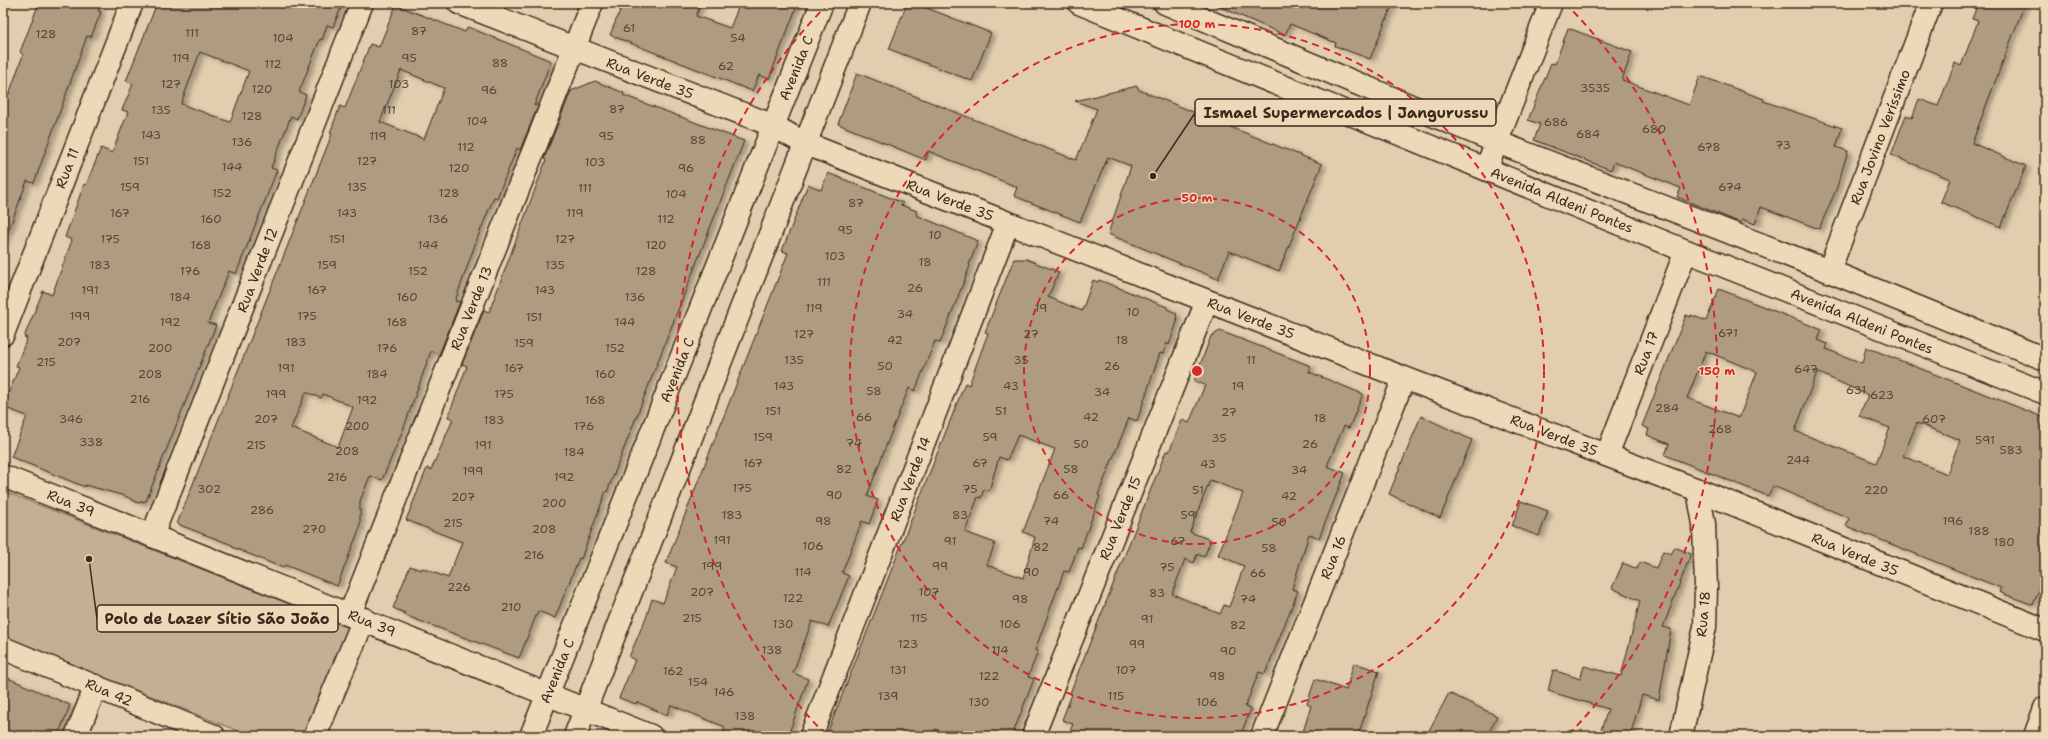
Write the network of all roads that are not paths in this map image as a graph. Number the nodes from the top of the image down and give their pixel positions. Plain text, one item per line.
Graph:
1 (132, 3) edge
2 (362, 3) edge
3 (459, 3) edge
4 (592, 3) edge
5 (822, 3) edge
6 (860, 3) edge
7 (1079, 3) edge
8 (1165, 3) edge
9 (1551, 3) edge
10 (1931, 3) edge
11 (574, 48) junction
12 (774, 126) junction
13 (1497, 142) junction
14 (804, 143) junction
15 (1486, 169) junction
16 (1008, 223) junction
17 (1686, 251) junction
18 (1829, 271) junction
19 (1207, 301) junction
20 (3, 334) edge
21 (2045, 359) edge
22 (1404, 378) junction
23 (2045, 393) edge
24 (1607, 455) junction
25 (3, 476) edge
26 (1698, 490) junction
27 (152, 536) junction
28 (357, 617) junction
29 (2044, 626) edge
30 (3, 648) edge
31 (96, 686) junction
32 (548, 694) junction
33 (2045, 708) edge
34 (586, 711) junction
35 (76, 736) edge
36 (214, 736) edge
37 (315, 736) edge
38 (531, 736) edge
39 (576, 736) edge
40 (651, 736) edge
41 (811, 736) edge
42 (1033, 736) edge
43 (1262, 736) edge
44 (1681, 736) edge
45 (2035, 736) edge

1 - 20 street, Rua 11
2 - 27 street, Rua Verde 12
3 - 11 street, Rua Verde 35
4 - 11 street, Rua Verde 13
5 - 12 street, Avenida C
6 - 14 street
7 - 15 street, Avenida Aldeni Pontes
8 - 13 street
9 - 13 street
10 - 18 street, Rua Jovino Veríssimo
11 - 12 street, Rua Verde 35
11 - 28 street, Rua Verde 13
12 - 14 street, Rua Verde 35
12 - 32 street, Avenida C
13 - 15 street
13 - 18 street
14 - 16 street, Rua Verde 35
14 - 34 street
15 - 17 street, Avenida Aldeni Pontes
16 - 19 street, Rua Verde 35
16 - 41 street, Rua Verde 14
17 - 23 street, Avenida Aldeni Pontes
17 - 24 street, Rua 17
18 - 21 street
19 - 22 street, Rua Verde 35
19 - 42 street, Rua Verde 15
22 - 24 street, Rua Verde 35
22 - 43 street, Rua 16
24 - 26 street, Rua Verde 35
25 - 27 street, Rua 39
26 - 29 street, Rua Verde 35
26 - 44 street, Rua 18
27 - 28 street, Rua 39
28 - 32 street, Rua 39
28 - 37 street, Rua Verde 13
30 - 31 street, Rua 42
31 - 35 street
31 - 36 street, Rua 42
32 - 34 street, Rua 39
32 - 38 street, Avenida C
33 - 45 street
34 - 39 street
34 - 40 street, Rua 39

